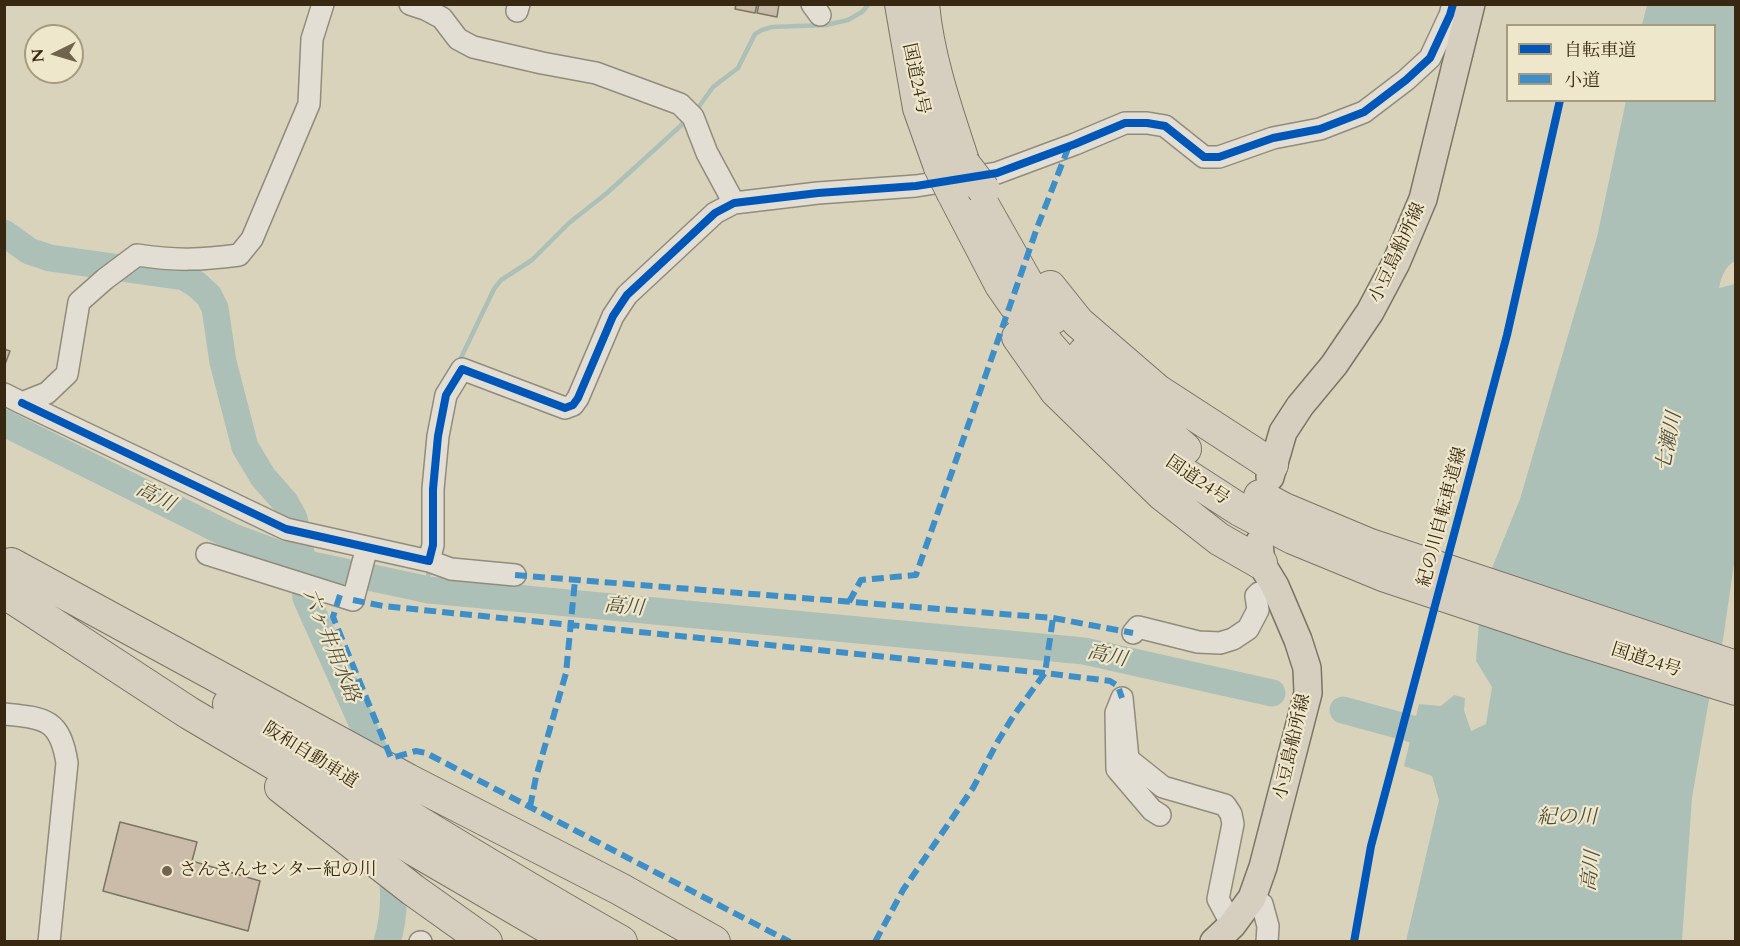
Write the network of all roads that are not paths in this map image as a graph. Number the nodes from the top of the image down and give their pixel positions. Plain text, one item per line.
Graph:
1 (323, 4) edge
2 (410, 4) edge
3 (901, 4) edge
4 (923, 4) edge
5 (1453, 4) edge
6 (1471, 4) edge
7 (963, 181) junction
8 (734, 203) junction
9 (1019, 285) junction
10 (13, 399) edge
11 (1271, 471) joint
12 (366, 552) junction
13 (207, 554) dead end
14 (1366, 555) junction
15 (429, 561) junction
16 (1265, 564) junction
17 (7, 572) edge
18 (515, 575) dead end
19 (1132, 633) dead end
20 (1736, 667) edge
21 (1736, 688) edge
22 (189, 712) junction
23 (4, 714) edge
24 (358, 800) junction
25 (1160, 815) dead end
26 (1252, 898) junction
27 (1223, 933) edge
28 (49, 942) edge
29 (486, 942) edge
30 (573, 942) edge
31 (621, 942) edge
32 (714, 942) edge
33 (1267, 942) edge

1 - 10 street
2 - 8 street
3 - 7 highway, 国道24号
4 - 7 highway, 国道24号
5 - 8 street
6 - 11 main road, 小豆島船所線
7 - 9 highway
7 - 9 highway, 国道24号
8 - 15 street
9 - 11 highway
9 - 14 highway, 国道24号
9 - 16 highway
10 - 12 street
12 - 13 street
12 - 15 street
14 - 20 highway, 国道24号
14 - 21 highway, 国道24号
15 - 18 street
16 - 19 street
16 - 26 main road, 小豆島船所線
17 - 22 highway, 阪和自動車道
17 - 24 highway, 阪和自動車道
17 - 32 highway
22 - 24 highway, 阪和自動車道
22 - 29 highway
23 - 28 street
24 - 30 highway, 阪和自動車道
24 - 31 highway, 阪和自動車道
25 - 27 street
26 - 27 main road, 小豆島船所線
26 - 33 street

